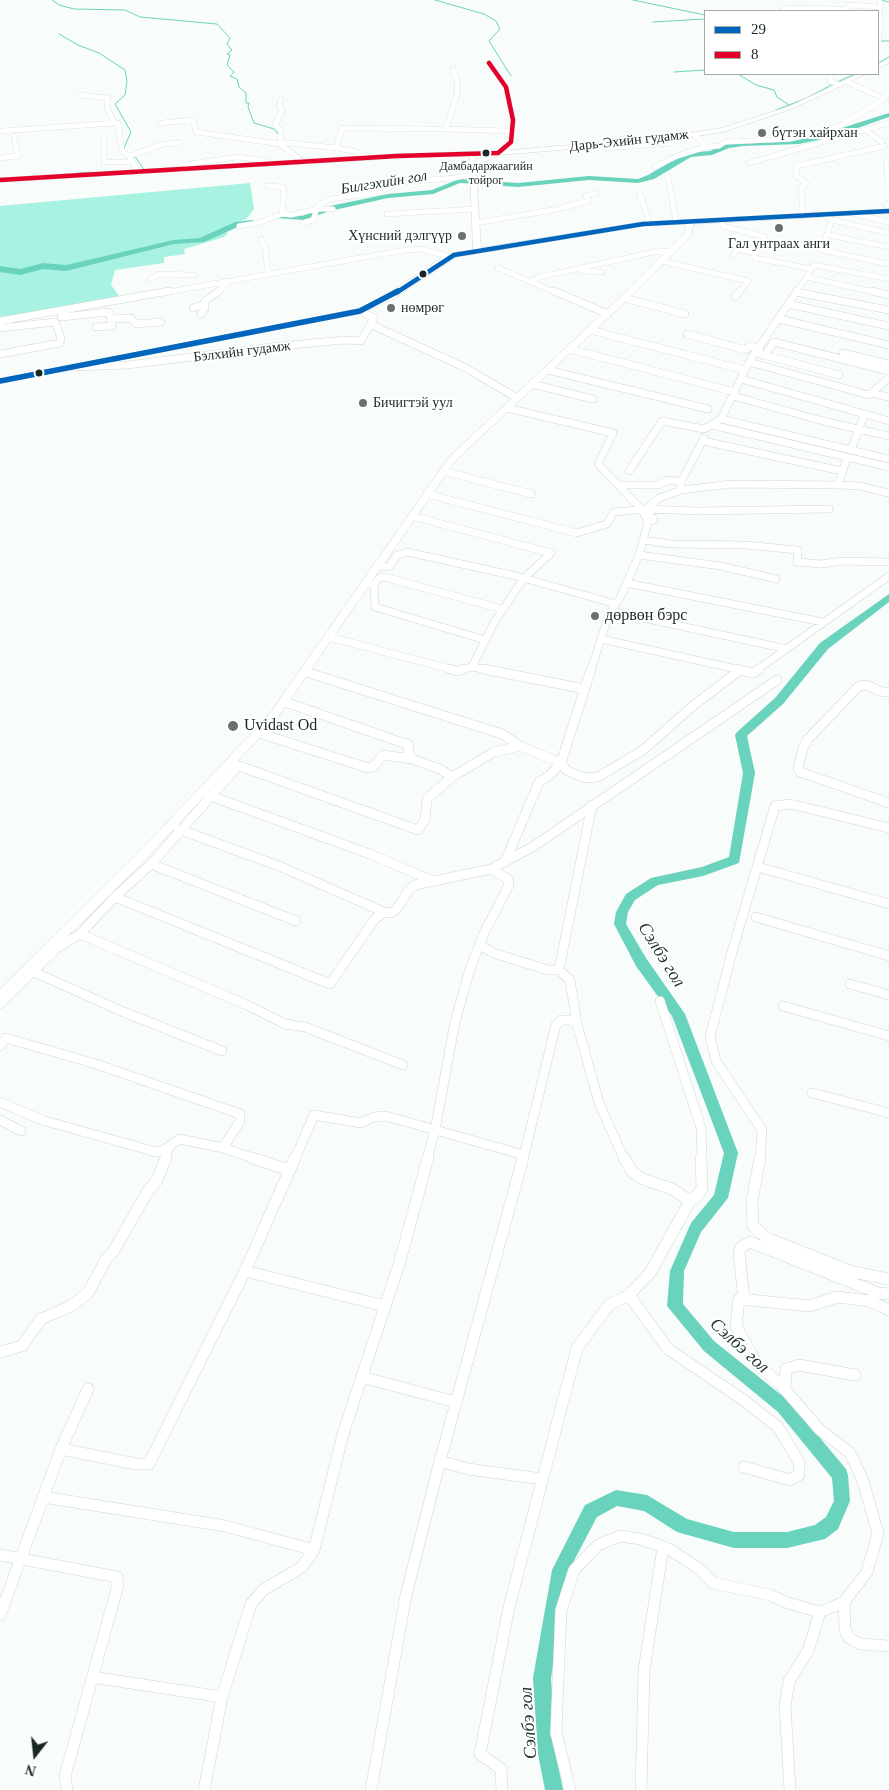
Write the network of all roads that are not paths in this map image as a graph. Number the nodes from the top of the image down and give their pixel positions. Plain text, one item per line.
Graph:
1 (879, 3) edge
2 (889, 3) edge
3 (849, 6) edge
4 (783, 8) dead end
5 (792, 10) edge
6 (832, 10) edge
7 (490, 63) dead end
8 (453, 69) dead end
9 (831, 75) edge
10 (860, 75) edge
11 (839, 83) junction
12 (889, 92) edge
13 (80, 95) dead end
14 (883, 98) junction
15 (281, 100) dead end
16 (114, 122) junction
17 (161, 123) dead end
18 (889, 123) edge
19 (446, 128) junction
20 (865, 130) junction
21 (0, 131) edge
22 (511, 131) junction
23 (695, 135) junction
24 (14, 136) dead end
25 (889, 137) edge
26 (104, 138) dead end
27 (180, 142) dead end
28 (281, 143) junction
29 (672, 143) dead end
30 (604, 145) junction
31 (706, 147) junction
32 (336, 148) junction
33 (470, 152) junction
34 (498, 153) junction
35 (887, 155) edge
36 (129, 156) junction
37 (0, 158) edge
38 (371, 158) junction
39 (133, 162) junction
40 (309, 163) junction
41 (749, 163) dead end
42 (475, 164) junction
43 (655, 167) dead end
44 (139, 173) junction
45 (473, 176) junction
46 (668, 176) dead end
47 (0, 180) edge
48 (889, 182) edge
49 (395, 184) junction
50 (366, 185) dead end
51 (268, 186) dead end
52 (889, 188) edge
53 (596, 193) dead end
54 (640, 194) dead end
55 (889, 203) edge
56 (333, 209) dead end
57 (475, 209) junction
58 (317, 211) junction
59 (889, 211) edge
60 (853, 213) junction
61 (282, 214) junction
62 (387, 214) dead end
63 (824, 215) junction
64 (803, 216) junction
65 (721, 220) junction
66 (832, 220) junction
67 (701, 221) junction
68 (676, 222) junction
69 (690, 222) junction
70 (889, 222) edge
71 (303, 223) dead end
72 (476, 223) junction
73 (645, 224) junction
74 (239, 226) dead end
75 (689, 233) junction
76 (889, 233) edge
77 (828, 236) junction
78 (261, 239) dead end
79 (889, 247) edge
80 (820, 250) junction
81 (477, 251) junction
82 (671, 251) junction
83 (756, 253) junction
84 (733, 255) dead end
85 (450, 256) junction
86 (661, 261) junction
87 (889, 264) edge
88 (813, 267) junction
89 (187, 268) dead end
90 (498, 268) dead end
91 (570, 271) junction
92 (601, 272) dead end
93 (268, 274) junction
94 (194, 275) junction
95 (806, 277) junction
96 (150, 279) dead end
97 (889, 279) edge
98 (227, 281) junction
99 (532, 281) junction
100 (198, 286) junction
101 (796, 292) junction
102 (889, 295) edge
103 (735, 297) dead end
104 (624, 298) junction
105 (205, 304) junction
106 (788, 304) junction
107 (193, 308) dead end
108 (889, 310) edge
109 (360, 311) junction
110 (60, 314) junction
111 (201, 314) dead end
112 (608, 314) junction
113 (685, 314) dead end
114 (111, 319) junction
115 (779, 319) junction
116 (0, 321) edge
117 (56, 322) junction
118 (161, 322) dead end
119 (372, 325) junction
120 (889, 326) edge
121 (96, 327) dead end
122 (0, 328) edge
123 (590, 330) junction
124 (687, 334) dead end
125 (769, 336) junction
126 (889, 345) edge
127 (570, 349) junction
128 (761, 352) junction
129 (0, 354) edge
130 (749, 362) junction
131 (889, 364) edge
132 (74, 367) junction
133 (548, 370) junction
134 (745, 370) junction
135 (889, 371) edge
136 (839, 375) dead end
137 (740, 380) junction
138 (0, 381) edge
139 (888, 381) edge
140 (532, 384) junction
141 (872, 393) junction
142 (734, 394) junction
143 (889, 397) edge
144 (517, 398) junction
145 (593, 399) dead end
146 (507, 408) junction
147 (708, 409) dead end
148 (864, 415) junction
149 (721, 419) junction
150 (889, 421) edge
151 (712, 425) junction
152 (704, 429) junction
153 (859, 429) junction
154 (889, 436) edge
155 (703, 441) junction
156 (829, 445) junction
157 (853, 445) dead end
158 (825, 453) junction
159 (847, 458) junction
160 (889, 459) edge
161 (889, 467) edge
162 (443, 471) junction
163 (629, 471) dead end
164 (842, 471) junction
165 (618, 485) junction
166 (838, 485) junction
167 (681, 486) junction
168 (889, 493) edge
169 (427, 494) junction
170 (530, 494) dead end
171 (644, 509) junction
172 (829, 509) dead end
173 (412, 516) junction
174 (643, 540) junction
175 (639, 555) junction
176 (889, 562) edge
177 (377, 566) junction
178 (889, 576) edge
179 (524, 578) junction
180 (776, 579) dead end
181 (626, 583) junction
182 (370, 584) junction
183 (614, 608) junction
184 (502, 609) junction
185 (823, 622) junction
186 (329, 637) junction
187 (602, 639) junction
188 (485, 640) junction
189 (787, 649) junction
190 (472, 667) junction
191 (740, 670) junction
192 (306, 672) junction
193 (777, 680) dead end
194 (585, 689) junction
195 (889, 692) edge
196 (285, 702) junction
197 (259, 733) junction
198 (520, 746) junction
199 (412, 759) junction
200 (235, 764) junction
201 (556, 768) junction
202 (452, 777) junction
203 (598, 783) dead end
204 (201, 792) junction
205 (213, 796) junction
206 (889, 803) edge
207 (592, 805) junction
208 (170, 827) junction
209 (889, 828) edge
210 (181, 830) junction
211 (505, 862) junction
212 (152, 864) junction
213 (758, 867) junction
214 (491, 869) junction
215 (433, 881) junction
216 (115, 896) junction
217 (889, 904) edge
218 (384, 912) junction
219 (756, 917) dead end
220 (296, 921) dead end
221 (80, 934) junction
222 (480, 941) junction
223 (889, 956) edge
224 (560, 970) junction
225 (34, 972) junction
226 (850, 984) dead end
227 (889, 995) edge
228 (0, 996) edge
229 (660, 1001) dead end
230 (0, 1004) edge
231 (783, 1006) dead end
232 (577, 1024) junction
233 (889, 1036) edge
234 (0, 1046) edge
235 (222, 1051) dead end
236 (403, 1064) dead end
237 (812, 1093) dead end
238 (0, 1102) edge
239 (889, 1113) edge
240 (0, 1120) edge
241 (435, 1130) junction
242 (21, 1131) dead end
243 (168, 1148) junction
244 (223, 1148) junction
245 (524, 1155) junction
246 (290, 1170) junction
247 (690, 1201) junction
248 (245, 1271) junction
249 (889, 1279) edge
250 (889, 1294) edge
251 (629, 1295) junction
252 (744, 1299) junction
253 (385, 1306) junction
254 (889, 1310) edge
255 (0, 1352) edge
256 (855, 1375) dead end
257 (361, 1377) junction
258 (785, 1388) junction
259 (88, 1389) dead end
260 (456, 1402) junction
261 (61, 1450) junction
262 (440, 1461) junction
263 (744, 1467) dead end
264 (542, 1480) junction
265 (43, 1497) junction
266 (663, 1547) junction
267 (314, 1550) junction
268 (0, 1555) edge
269 (20, 1559) junction
270 (844, 1602) junction
271 (820, 1612) junction
272 (0, 1615) edge
273 (889, 1646) edge
274 (92, 1677) junction
275 (222, 1696) junction
276 (67, 1790) edge
277 (204, 1790) edge
278 (371, 1790) edge
279 (502, 1790) edge
280 (570, 1790) edge
281 (641, 1790) edge
282 (790, 1790) edge

1 - 2 street
1 - 3 street
3 - 6 street
4 - 5 street
5 - 6 street
7 - 22 street
8 - 19 street
9 - 11 street
10 - 11 main road, Дарь-Эхийн гудамж
11 - 14 street
11 - 23 main road, Дарь-Эхийн гудамж
12 - 14 street
13 - 16 street
14 - 31 street
15 - 28 street
16 - 21 street
16 - 36 street
17 - 28 street
18 - 20 street
19 - 22 street
19 - 32 street
20 - 35 street
20 - 41 street
22 - 34 street
23 - 30 main road, Дарь-Эхийн гудамж
23 - 31 street
24 - 37 street
25 - 35 street
26 - 39 street
27 - 36 street
28 - 32 street
28 - 40 street
29 - 30 street
30 - 34 main road, Дарь-Эхийн гудамж
31 - 43 street
32 - 38 street
33 - 34 main road
33 - 38 main road
33 - 42 street
34 - 42 main road, Дарь-Эхийн гудамж
35 - 48 street
35 - 64 street
36 - 39 street
38 - 40 main road
39 - 44 street
40 - 44 main road
42 - 45 main road
44 - 47 main road
45 - 49 street
45 - 57 main road
46 - 68 street
48 - 52 street
49 - 50 street
49 - 58 street
51 - 61 street
53 - 72 street
54 - 73 street
55 - 59 street
56 - 58 street
57 - 62 street
57 - 72 main road
58 - 61 street
58 - 71 street
59 - 60 main road
60 - 63 main road
60 - 70 street
61 - 74 street
63 - 64 main road
63 - 66 street
64 - 65 main road
65 - 67 main road
65 - 83 street
66 - 76 street
66 - 77 street
67 - 69 main road
67 - 75 main road
68 - 69 main road
68 - 73 main road
68 - 75 main road
69 - 75 main road
72 - 81 main road
73 - 81 main road
75 - 82 main road
77 - 79 street
77 - 80 street
78 - 93 street
80 - 87 street
80 - 88 street
81 - 85 main road
82 - 86 main road
82 - 91 street
83 - 84 street
83 - 88 street
85 - 93 street
85 - 109 main road
86 - 103 street
86 - 104 main road
88 - 95 street
88 - 97 street
89 - 94 street
90 - 99 street
91 - 92 street
91 - 99 street
93 - 98 street
94 - 96 street
94 - 100 street
95 - 101 street
95 - 102 street
98 - 100 street
98 - 105 street
99 - 112 street
100 - 110 street
101 - 106 street
101 - 108 street
104 - 112 main road
104 - 113 street
105 - 107 street
105 - 111 street
106 - 115 street
106 - 120 street
109 - 119 street
109 - 132 main road
110 - 114 street
110 - 116 street
110 - 117 street
112 - 123 main road
114 - 118 street
114 - 121 street
115 - 125 street
115 - 126 street
117 - 122 street
117 - 129 street
119 - 132 street, Бэлхийн гудамж
119 - 144 street
123 - 127 main road
123 - 134 street
124 - 128 street
125 - 128 street
125 - 131 street
127 - 133 main road
127 - 142 street
128 - 130 street
128 - 135 street
128 - 136 street
130 - 134 street
130 - 141 street
132 - 138 main road
133 - 140 main road
133 - 147 street
134 - 137 street
137 - 142 street
137 - 148 street
139 - 141 street
140 - 144 main road
140 - 145 street
141 - 143 street
142 - 149 street
142 - 153 street
144 - 146 main road
146 - 162 main road
146 - 165 street
148 - 150 street
148 - 153 street
149 - 151 street
149 - 156 street
151 - 152 street
151 - 158 street
152 - 155 street
152 - 163 street
153 - 154 street
153 - 157 street
155 - 164 street
155 - 167 street
156 - 158 street
156 - 160 street
158 - 159 street
159 - 161 street
159 - 164 street
162 - 169 main road
162 - 170 street
164 - 166 street
165 - 167 street
165 - 171 street
166 - 167 street
166 - 168 street
167 - 171 street
169 - 171 street
169 - 173 main road
171 - 172 street
171 - 174 street
173 - 177 main road
173 - 179 street
174 - 175 street
174 - 176 street
175 - 180 street
175 - 181 street
177 - 179 street
177 - 182 main road
178 - 185 street
179 - 183 street
179 - 184 street
181 - 183 street
181 - 185 street
182 - 184 street
182 - 186 main road
182 - 188 street
183 - 187 street
183 - 189 street
184 - 188 street
185 - 189 street
186 - 190 street
186 - 192 main road
187 - 191 street
187 - 194 street
188 - 190 street
189 - 191 street
190 - 194 street
191 - 201 street
192 - 196 main road
192 - 198 street
193 - 207 street
194 - 201 street
195 - 206 street
196 - 197 main road
196 - 199 street
197 - 199 street
197 - 200 main road
198 - 201 street
198 - 202 street
199 - 202 street
200 - 202 street
200 - 204 main road
200 - 205 street
201 - 203 street
201 - 211 street
204 - 205 street
204 - 208 main road
205 - 210 street
205 - 215 street
207 - 211 street
207 - 224 street
208 - 210 street
208 - 228 main road
209 - 213 street
210 - 212 street
210 - 218 street
211 - 214 street
212 - 216 street
212 - 220 street
213 - 217 street
213 - 249 street
214 - 215 street
214 - 222 street
215 - 218 street
216 - 218 street
216 - 221 street
219 - 223 street
221 - 225 street
221 - 236 street
222 - 224 street
222 - 241 street
224 - 232 street
225 - 230 street
225 - 235 street
226 - 227 street
229 - 247 street
231 - 233 street
232 - 245 street
232 - 247 street
234 - 244 street
237 - 239 street
238 - 243 street
240 - 242 street
241 - 245 street
241 - 246 street
241 - 253 street
243 - 244 street
243 - 255 street
244 - 246 street
245 - 260 street
246 - 248 street
247 - 251 street
248 - 253 street
248 - 261 street
250 - 252 street
251 - 263 street
251 - 264 street
252 - 254 street
252 - 258 street
253 - 257 street
256 - 258 street
257 - 260 street
257 - 267 street
258 - 270 street
259 - 261 street
260 - 262 street
261 - 265 street
262 - 264 street
262 - 278 street
264 - 279 street
265 - 267 street
265 - 269 street
266 - 271 street
266 - 280 street
266 - 281 street
267 - 275 street
268 - 269 street
269 - 272 street
269 - 274 street
270 - 271 street
270 - 273 street
271 - 282 street
274 - 275 street
274 - 276 street
275 - 277 street

